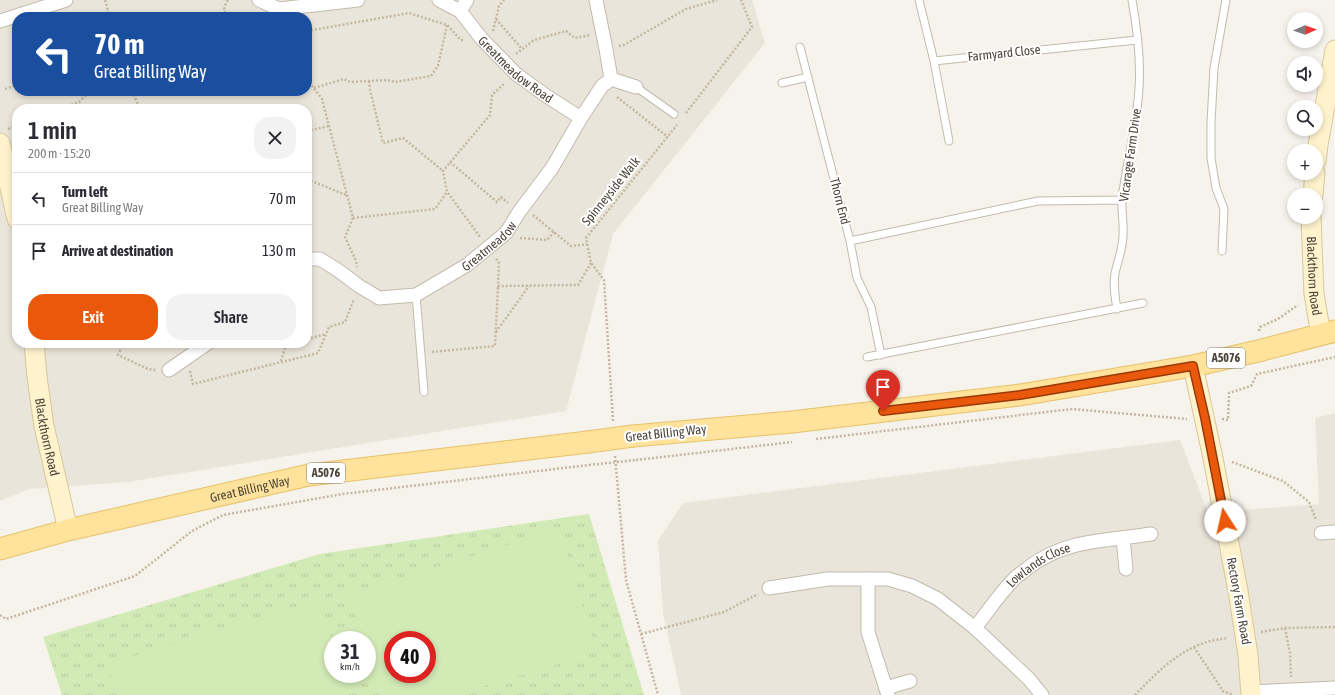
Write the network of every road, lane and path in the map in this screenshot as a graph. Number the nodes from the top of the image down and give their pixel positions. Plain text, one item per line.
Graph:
1 (66, 0) edge
2 (105, 0) edge
3 (228, 0) edge
4 (259, 0) edge
5 (351, 0) edge
6 (439, 0) edge
7 (468, 0) edge
8 (504, 0) edge
9 (596, 0) edge
10 (717, 0) edge
11 (741, 0) edge
12 (919, 0) edge
13 (1132, 0) edge
14 (1226, 0) edge
15 (460, 11) junction
16 (28, 12) edge
17 (109, 12) edge
18 (225, 12) edge
19 (12, 17) edge
20 (496, 18) junction
21 (0, 21) edge
22 (447, 25) junction
23 (312, 30) edge
24 (602, 32) junction
25 (481, 38) junction
26 (1137, 40) junction
27 (800, 47) dead end
28 (522, 49) junction
29 (606, 49) junction
30 (1335, 50) edge
31 (934, 61) junction
32 (504, 62) junction
33 (516, 74) junction
34 (808, 77) junction
35 (370, 81) junction
36 (1332, 81) edge
37 (606, 82) junction
38 (782, 83) dead end
39 (12, 87) edge
40 (314, 88) dead end
41 (636, 88) joint
42 (5, 89) dead end
43 (85, 96) edge
44 (74, 104) edge
45 (674, 114) dead end
46 (580, 118) junction
47 (682, 118) dead end
48 (677, 124) dead end
49 (329, 126) dead end
50 (312, 130) edge
51 (668, 137) junction
52 (949, 141) dead end
53 (1318, 144) edge
54 (1, 149) edge
55 (450, 162) junction
56 (443, 171) junction
57 (312, 181) edge
58 (447, 192) junction
59 (346, 195) dead end
60 (12, 197) edge
61 (1122, 200) junction
62 (521, 210) junction
63 (353, 218) dead end
64 (1311, 224) edge
65 (554, 232) junction
66 (502, 236) junction
67 (850, 241) junction
68 (587, 244) junction
69 (488, 248) junction
70 (1222, 251) dead end
71 (312, 259) edge
72 (591, 263) junction
73 (498, 286) junction
74 (529, 286) junction
75 (416, 295) junction
76 (1143, 303) dead end
77 (1117, 309) junction
78 (496, 332) junction
79 (326, 333) dead end
80 (1328, 333) edge
81 (312, 337) edge
82 (34, 348) edge
83 (122, 348) edge
84 (201, 348) edge
85 (285, 348) edge
86 (421, 354) junction
87 (881, 355) junction
88 (867, 357) dead end
89 (1335, 357) edge
90 (281, 362) dead end
91 (1193, 366) junction
92 (169, 370) joint
93 (424, 392) dead end
94 (1205, 418) junction
95 (614, 427) dead end
96 (809, 440) dead end
97 (793, 442) dead end
98 (1213, 458) junction
99 (616, 468) dead end
100 (68, 530) junction
101 (1335, 532) edge
102 (1321, 533) joint
103 (1151, 534) dead end
104 (1123, 538) junction
105 (0, 549) edge
106 (1126, 569) dead end
107 (868, 579) junction
108 (768, 588) joint
109 (0, 615) edge
110 (975, 628) junction
111 (1285, 628) junction
112 (1335, 628) edge
113 (1267, 631) dead end
114 (641, 634) junction
115 (1207, 642) dead end
116 (1194, 647) junction
117 (1290, 653) dead end
118 (910, 681) dead end
119 (1335, 688) edge
120 (887, 692) edge
121 (1245, 694) edge
122 (658, 695) edge
123 (1042, 695) edge
124 (1136, 695) edge

1 - 16 street
2 - 17 path
3 - 18 path
4 - 5 street
6 - 15 street, Greatmeadow Road
7 - 15 street
8 - 20 path
9 - 24 street
10 - 29 path
11 - 47 path
12 - 31 lane
13 - 26 lane, Vicarage Farm Drive
14 - 70 lane
15 - 25 street, Greatmeadow Road
19 - 21 street
20 - 25 path
20 - 28 path
22 - 23 path
22 - 25 path
22 - 35 path
24 - 28 path
24 - 29 street
25 - 32 street, Greatmeadow Road
26 - 31 lane, Farmyard Close
26 - 61 lane, Vicarage Farm Drive
27 - 34 lane, Thorn End
28 - 32 path
29 - 37 street
30 - 36 street
31 - 52 lane
32 - 33 street, Greatmeadow Road
33 - 46 street, Greatmeadow Road
33 - 55 path
34 - 38 lane
34 - 67 lane, Thorn End
35 - 40 path
35 - 56 path
36 - 53 street
37 - 41 street
37 - 46 street, Greatmeadow
37 - 51 path
39 - 42 path
41 - 45 lane
43 - 44 path
46 - 62 street, Greatmeadow
48 - 51 path, Spinneyside Walk
49 - 50 path
51 - 68 path, Spinneyside Walk
54 - 60 street
55 - 56 path
55 - 62 path
56 - 58 path
57 - 59 path
58 - 63 path
58 - 69 path
61 - 67 lane
61 - 77 lane, Vicarage Farm Drive
62 - 65 path
62 - 66 street, Greatmeadow
64 - 80 street, Blackthorn Road
65 - 66 path
65 - 68 path
66 - 69 street, Greatmeadow
67 - 87 lane, Thorn End
68 - 72 path, Spinneyside Walk
69 - 73 path
69 - 75 street, Greatmeadow
71 - 75 street, Greatmeadow
72 - 74 path
72 - 95 path, Spinneyside Walk
73 - 74 path
73 - 78 path
74 - 78 path
75 - 86 lane
76 - 77 lane
77 - 87 lane
78 - 86 path
79 - 81 path
80 - 91 main road, Great Billing Way / A5076
82 - 100 street, Blackthorn Road
83 - 92 path
84 - 92 street
85 - 90 path
86 - 93 lane
87 - 88 lane
89 - 94 path
91 - 94 street, Rectory Farm Road
91 - 100 main road, Great Billing Way / A5076, bridge
94 - 96 path
94 - 98 street, Rectory Farm Road
97 - 109 path, bridge
98 - 102 path
98 - 121 street, Rectory Farm Road, bridge
99 - 114 path
100 - 105 main road, Great Billing Way / A5076
101 - 102 street
103 - 104 street, Lowlands Close
104 - 106 street
104 - 110 street, Lowlands Close
107 - 108 street
107 - 110 street
107 - 120 street
108 - 114 path
110 - 123 street
111 - 112 path
111 - 113 path
111 - 117 path
114 - 122 path
115 - 116 path
116 - 121 path
116 - 124 path
118 - 120 street
119 - 121 street

